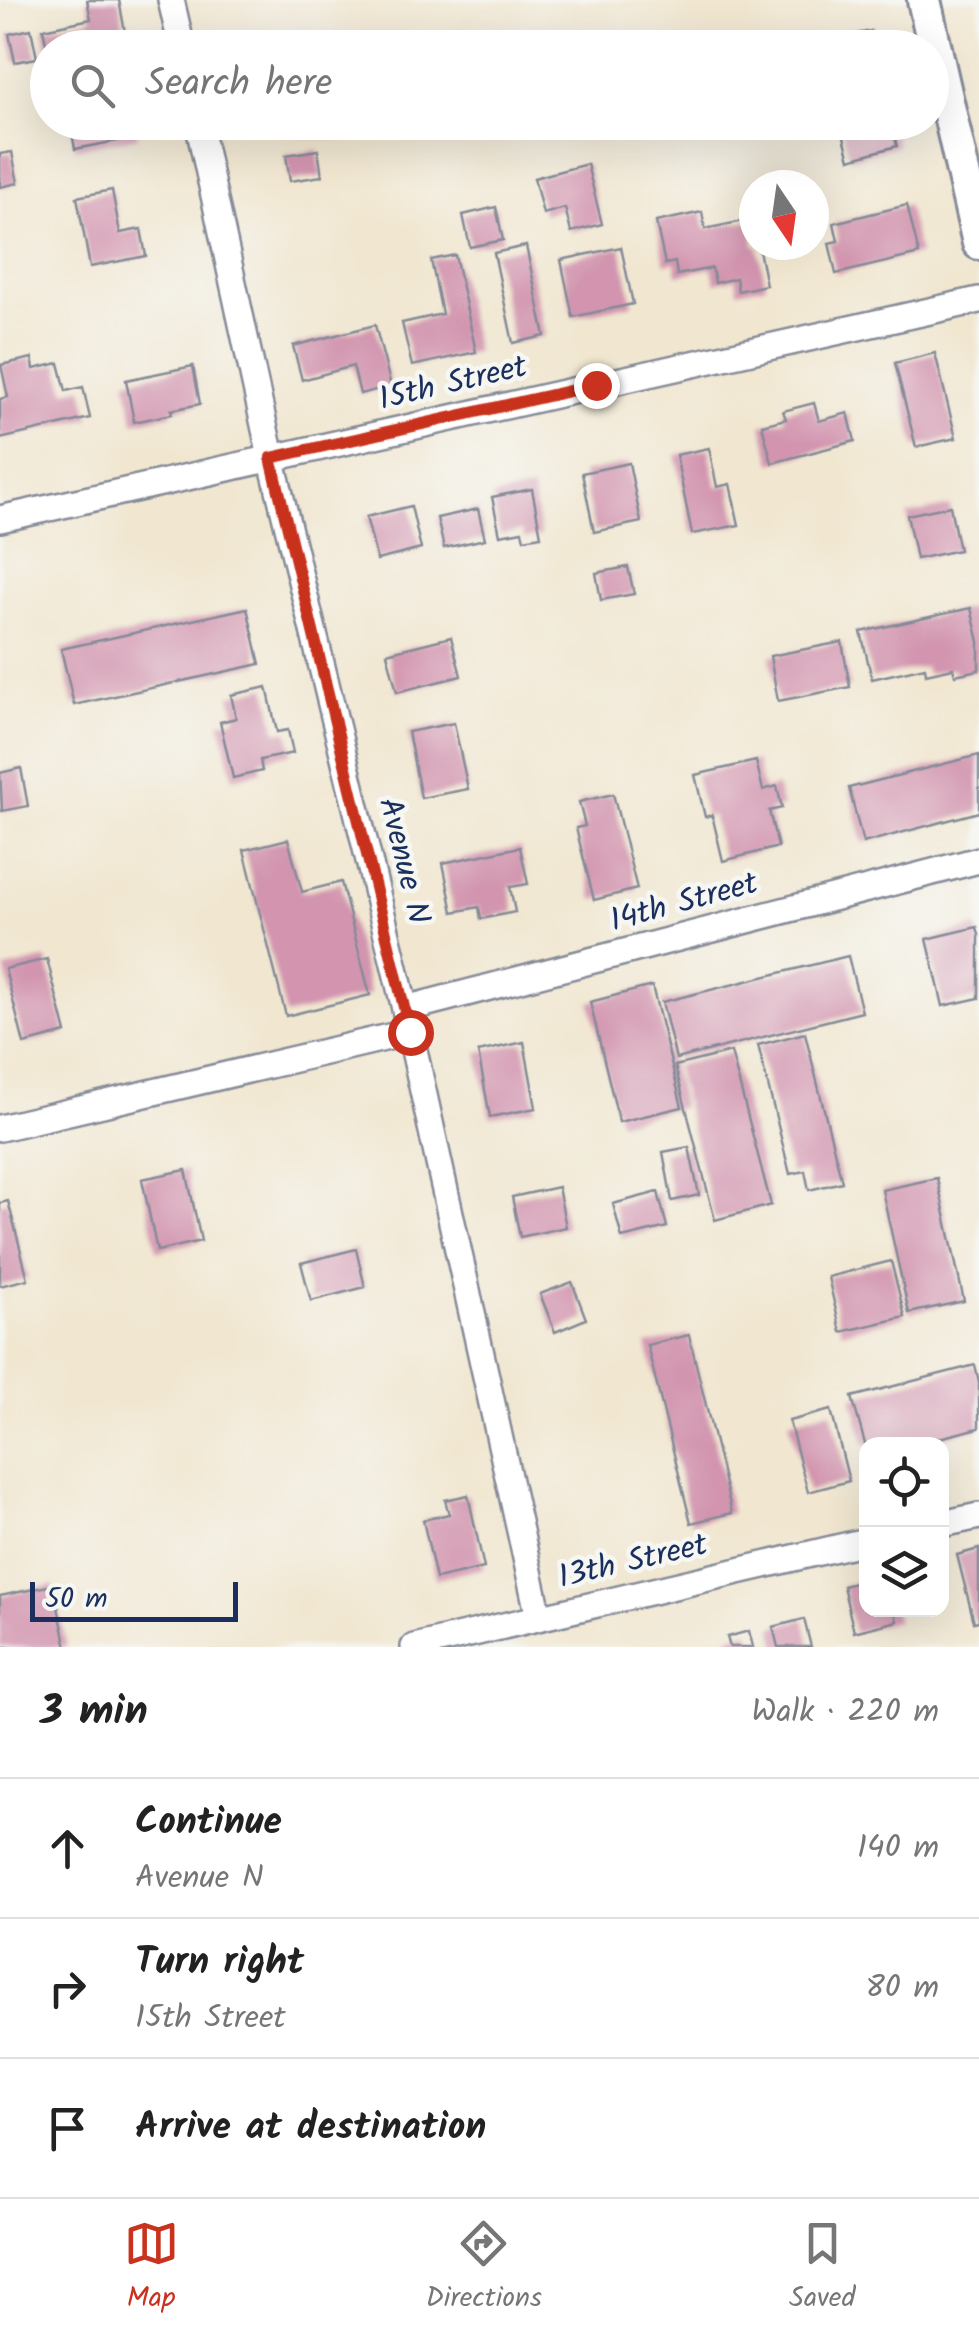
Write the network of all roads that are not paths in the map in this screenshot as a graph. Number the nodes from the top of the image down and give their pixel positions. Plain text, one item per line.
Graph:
1 (172, 0) edge
2 (924, 0) edge
3 (178, 30) edge
4 (931, 30) edge
5 (949, 110) edge
6 (202, 140) edge
7 (979, 243) edge
8 (979, 300) edge
9 (271, 458) junction
10 (0, 519) edge
11 (979, 860) edge
12 (408, 1021) junction
13 (0, 1128) edge
14 (979, 1516) edge
15 (949, 1522) edge
16 (859, 1544) edge
17 (539, 1617) junction
18 (414, 1647) edge

1 - 3 street
2 - 4 street
5 - 7 street
6 - 9 street, Avenue N
8 - 9 street, 15th Street
9 - 10 street, 15th Street
9 - 12 street, Avenue N
11 - 12 street, 14th Street
12 - 13 street, 14th Street
12 - 17 street, Avenue N
14 - 15 street
16 - 17 street, 13th Street
17 - 18 street, 13th Street

